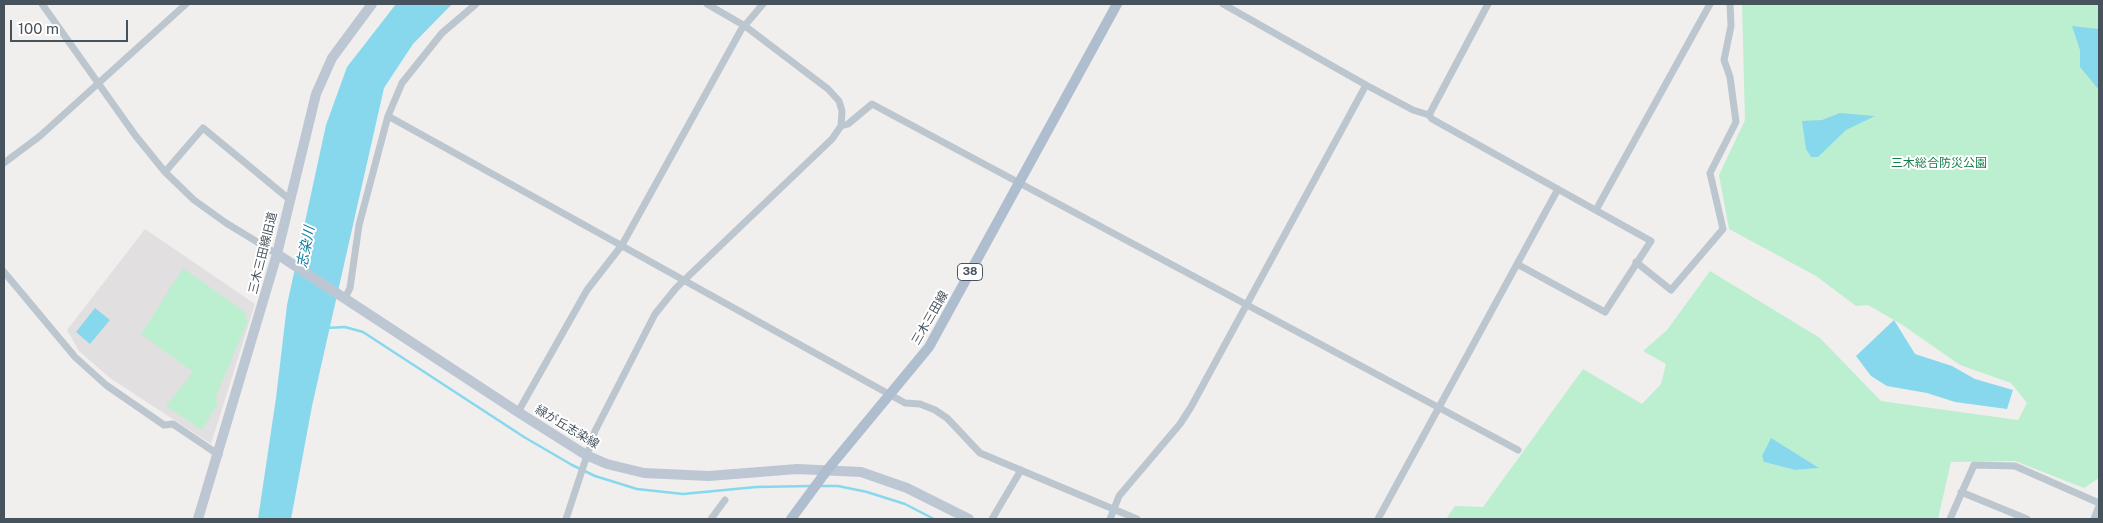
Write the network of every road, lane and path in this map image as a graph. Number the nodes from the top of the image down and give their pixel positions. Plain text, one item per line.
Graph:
1 (42, 4) edge
2 (186, 4) edge
3 (372, 4) edge
4 (476, 4) edge
5 (707, 4) edge
6 (763, 4) edge
7 (1116, 4) edge
8 (1223, 4) edge
9 (1488, 4) edge
10 (1710, 4) edge
11 (1730, 4) edge
12 (745, 26) junction
13 (98, 84) junction
14 (1366, 85) junction
15 (1429, 115) junction
16 (388, 116) junction
17 (841, 126) junction
18 (4, 163) edge
19 (165, 172) junction
20 (1020, 182) junction
21 (1558, 189) junction
22 (289, 199) junction
23 (1596, 210) junction
24 (622, 245) junction
25 (277, 254) junction
26 (1636, 262) junction
27 (1517, 264) junction
28 (4, 272) edge
29 (686, 280) junction
30 (345, 298) junction
31 (1246, 304) junction
32 (891, 394) junction
33 (1438, 408) junction
34 (518, 412) junction
35 (1518, 450) dead end
36 (219, 454) junction
37 (586, 455) junction
38 (828, 469) junction
39 (1021, 470) junction
40 (1961, 492) junction
41 (725, 500) dead end
42 (2099, 504) edge
43 (1112, 508) junction
44 (198, 519) edge
45 (566, 519) edge
46 (711, 519) edge
47 (791, 519) edge
48 (969, 519) edge
49 (992, 519) edge
50 (1110, 519) edge
51 (1137, 519) edge
52 (1378, 519) edge
53 (1950, 519) edge
54 (2027, 519) edge
55 (2094, 519) edge

1 - 13 street
2 - 13 street
3 - 22 street, 三木三田線旧道
4 - 16 street
5 - 12 street
6 - 12 street
7 - 20 main road, 三木三田線 / 38
8 - 14 street
9 - 15 street
10 - 23 street
11 - 26 street
12 - 17 street
12 - 24 street
13 - 18 street
13 - 19 street
14 - 15 street
14 - 31 street
15 - 21 street
16 - 24 street
16 - 30 street
17 - 20 street
17 - 29 street
19 - 22 street
19 - 25 street
20 - 31 street
20 - 32 main road, 三木三田線 / 38
21 - 23 street
21 - 27 street
22 - 25 street, 三木三田線旧道
23 - 26 street
24 - 29 street
24 - 34 street
25 - 30 street, 緑が丘志染線
25 - 36 street, 三木三田線旧道
26 - 27 street
27 - 33 street
28 - 36 street
29 - 32 street
29 - 37 street
30 - 34 street, 緑が丘志染線
31 - 33 street
31 - 43 street
32 - 38 main road, 三木三田線 / 38
32 - 39 street
33 - 35 street
33 - 52 street
34 - 37 street, 緑が丘志染線
36 - 44 street, 三木三田線旧道
37 - 38 street, 緑が丘志染線
37 - 45 street
38 - 47 main road, 三木三田線 / 38
38 - 48 street, 緑が丘志染線
39 - 43 street
39 - 49 street
40 - 42 street
40 - 53 street
40 - 54 street
41 - 46 street
42 - 55 street
43 - 50 street
43 - 51 street

